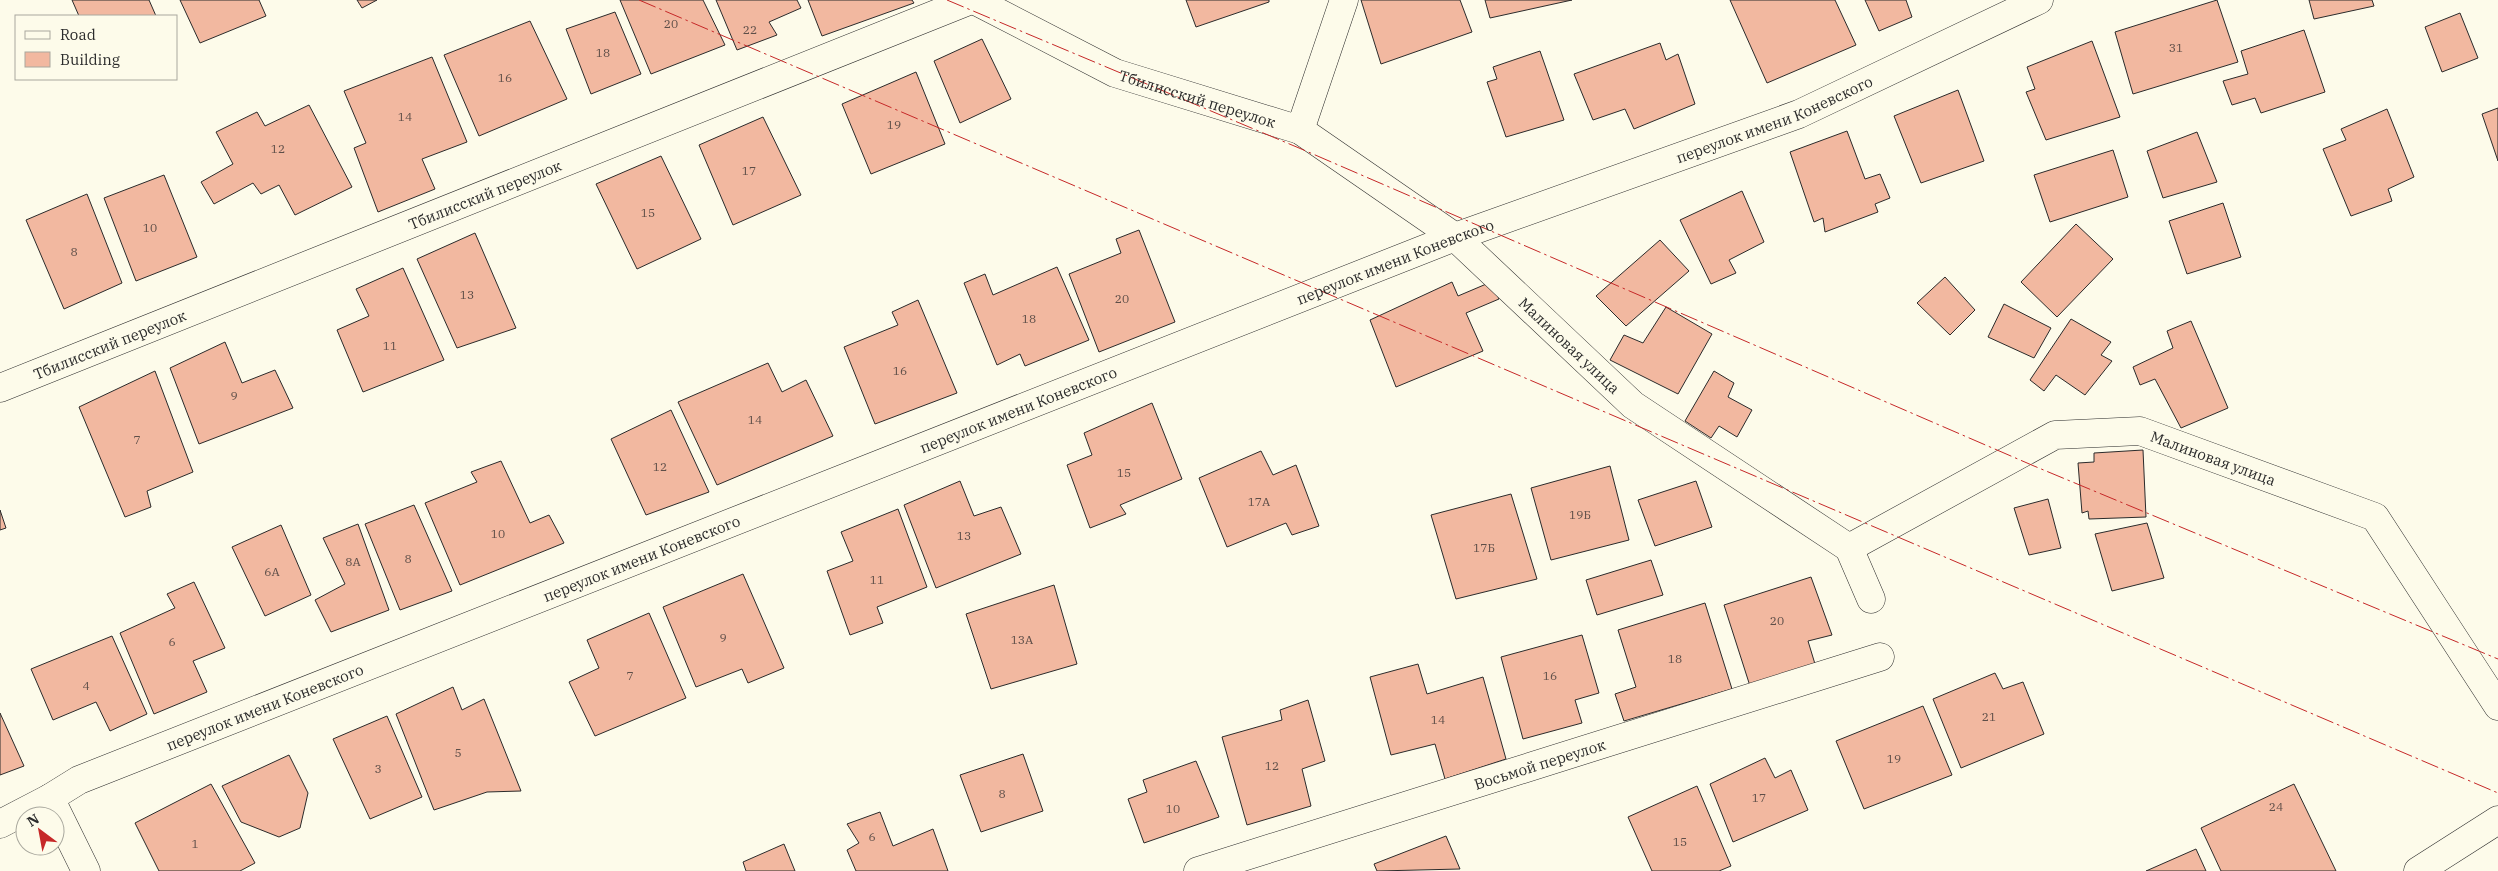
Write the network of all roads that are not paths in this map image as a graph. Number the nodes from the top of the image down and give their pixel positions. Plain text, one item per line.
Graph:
1 (973, 0) edge
2 (1344, 0) edge
3 (2039, 0) edge
4 (1300, 130) junction
5 (1455, 237) junction
6 (0, 388) edge
7 (1849, 548) junction
8 (1871, 599) dead end
9 (1880, 657) dead end
10 (2498, 706) edge
11 (50, 798) junction
12 (2498, 820) edge
13 (0, 824) edge
14 (86, 871) edge
15 (1198, 871) edge
16 (2418, 871) edge

1 - 4 street, Тбилисский переулок
1 - 6 street, Тбилисский переулок
2 - 4 street
3 - 5 street, переулок имени Коневского
4 - 5 street, Малиновая улица
5 - 7 street, Малиновая улица
5 - 11 street, переулок имени Коневского
7 - 8 street
7 - 10 street, Малиновая улица
9 - 15 street, Восьмой переулок
11 - 13 street, переулок имени Коневского
11 - 14 street
12 - 16 street

